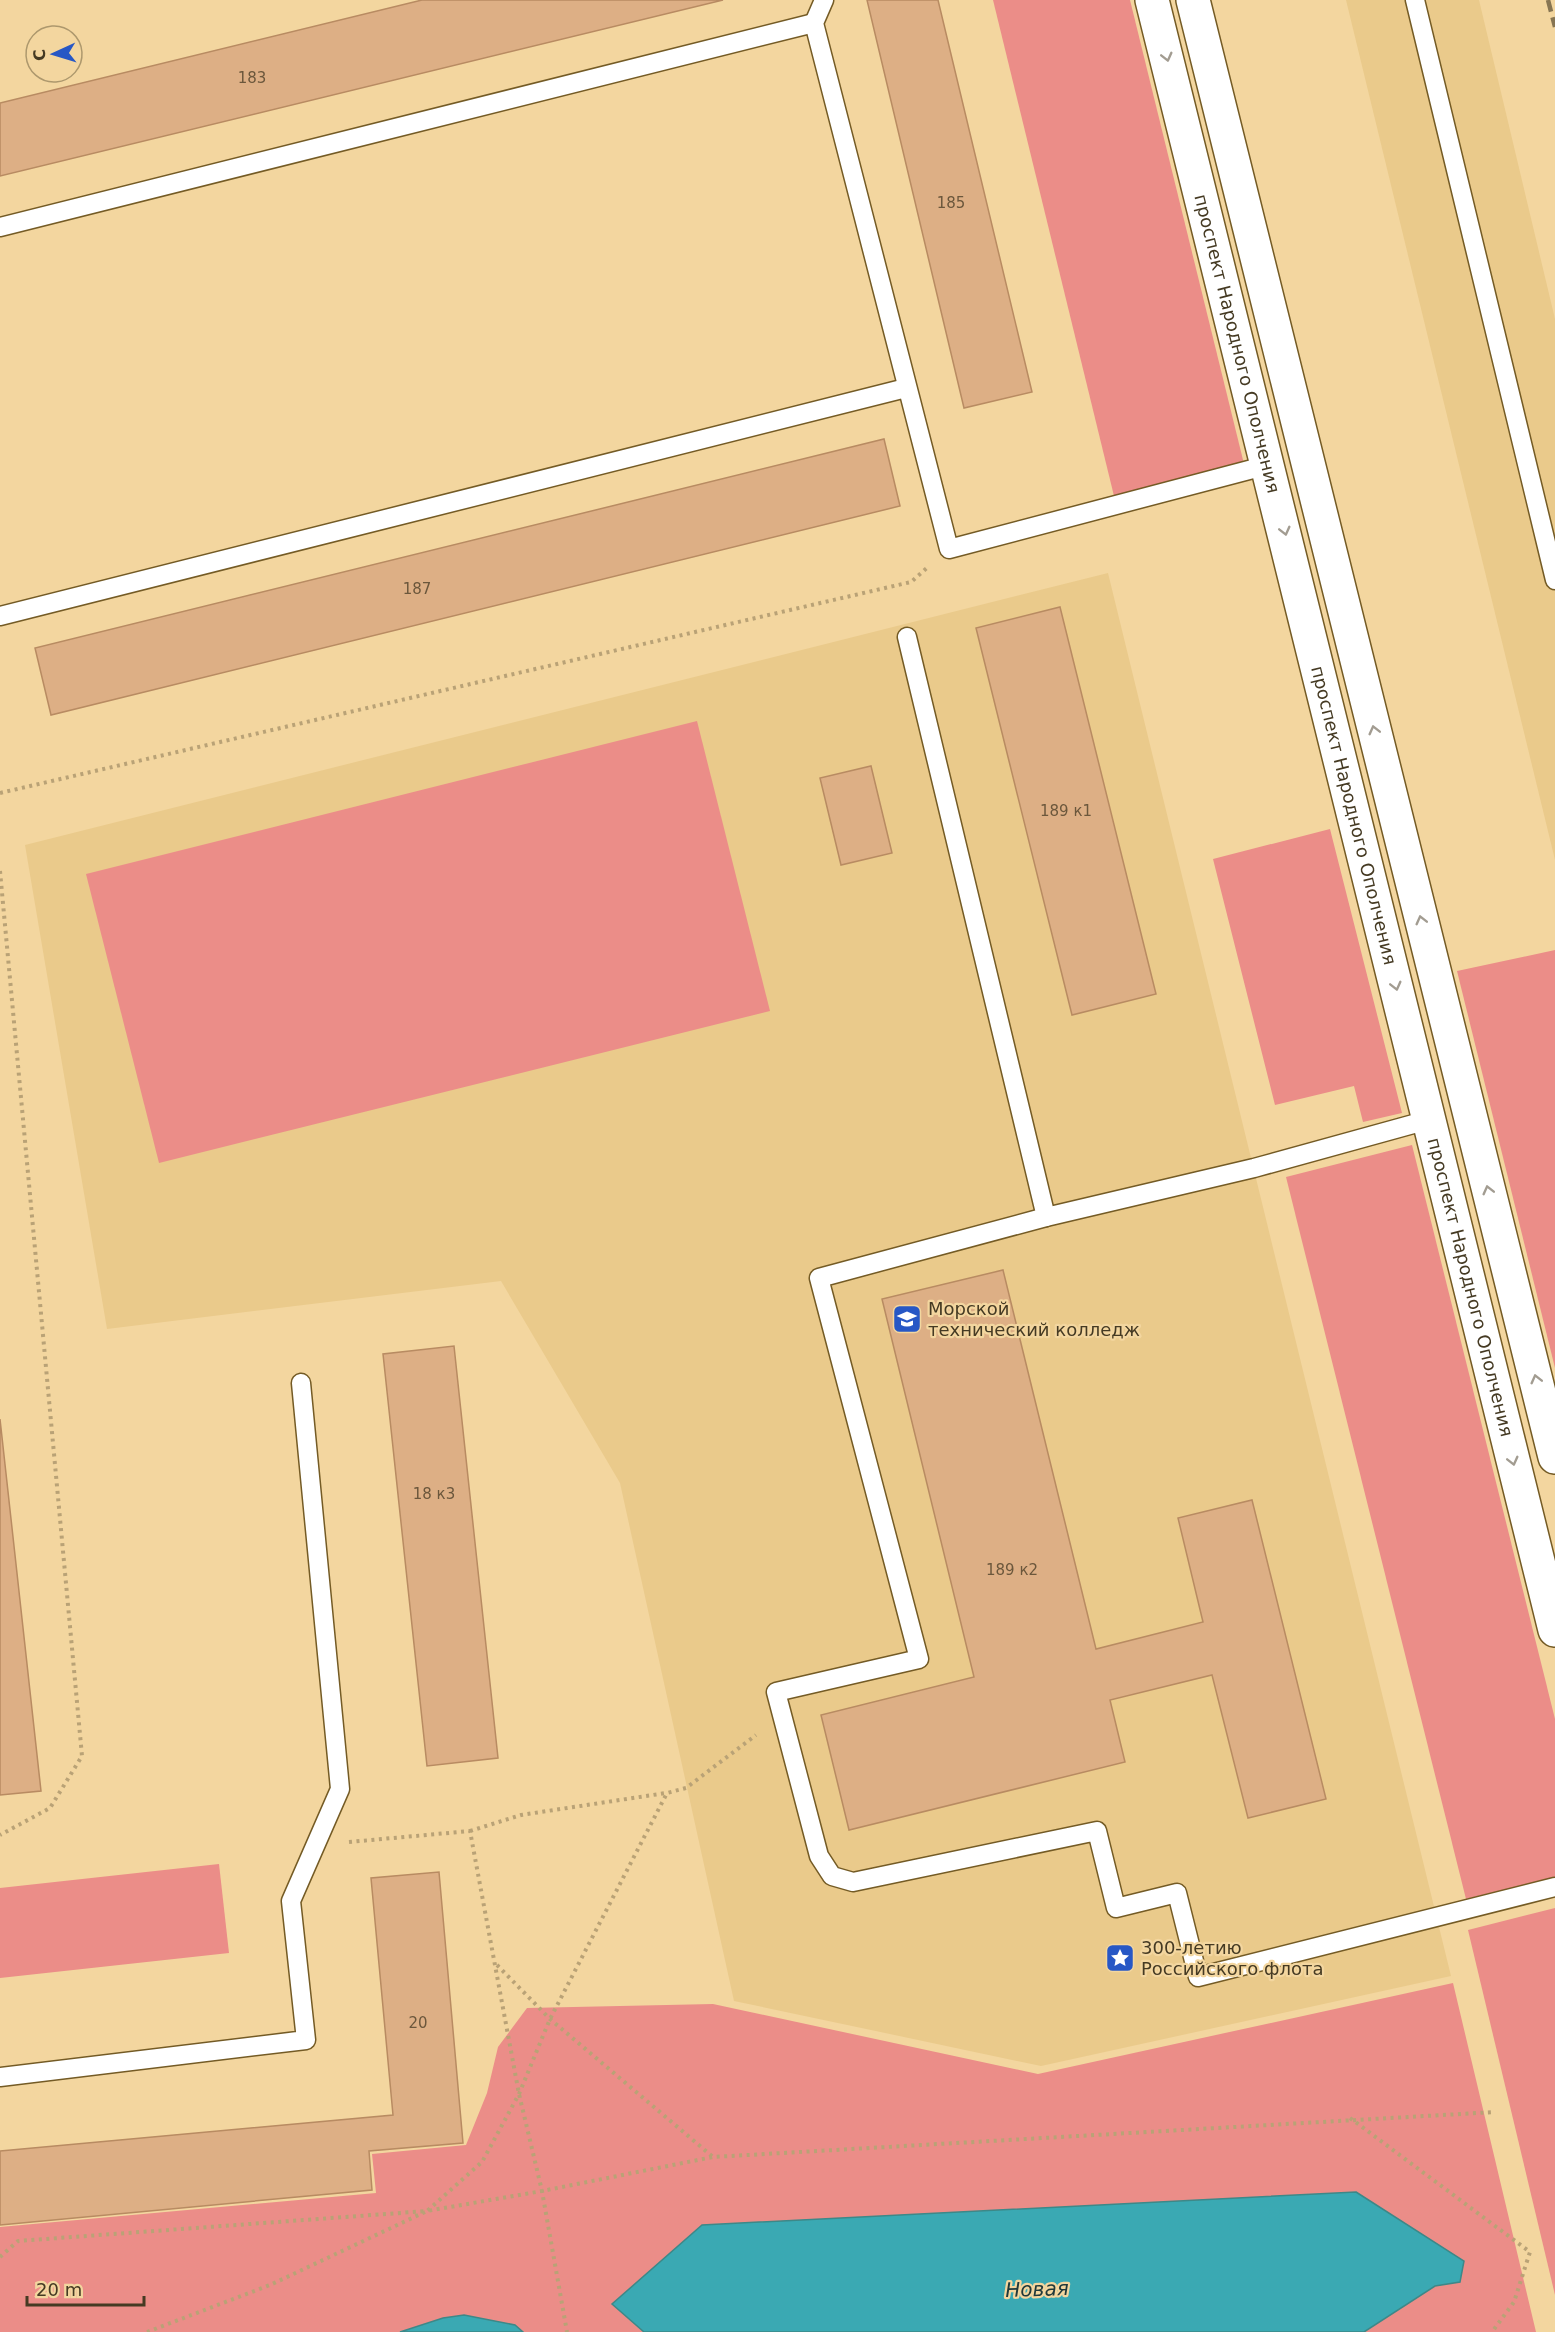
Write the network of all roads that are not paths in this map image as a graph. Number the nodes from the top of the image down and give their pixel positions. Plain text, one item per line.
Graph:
1 (825, 0) edge
2 (1152, 0) edge
3 (1193, 0) edge
4 (1415, 0) edge
5 (814, 22) junction
6 (0, 226) edge
7 (906, 388) junction
8 (1268, 465) junction
9 (1555, 580) edge
10 (0, 616) edge
11 (907, 637) dead end
12 (1428, 1120) junction
13 (1046, 1217) junction
14 (301, 1383) dead end
15 (1555, 1457) edge
16 (1555, 1630) edge
17 (1555, 1887) edge
18 (0, 2077) edge

1 - 5 lane
2 -> 8 main road, проспект Народного Ополчения
15 -> 3 main road
4 - 9 lane
5 - 6 lane
5 - 7 lane
7 - 8 lane
7 - 10 lane
8 -> 12 main road, проспект Народного Ополчения
11 - 13 lane
12 - 13 lane
12 -> 16 main road, проспект Народного Ополчения
13 - 17 lane
14 - 18 lane

